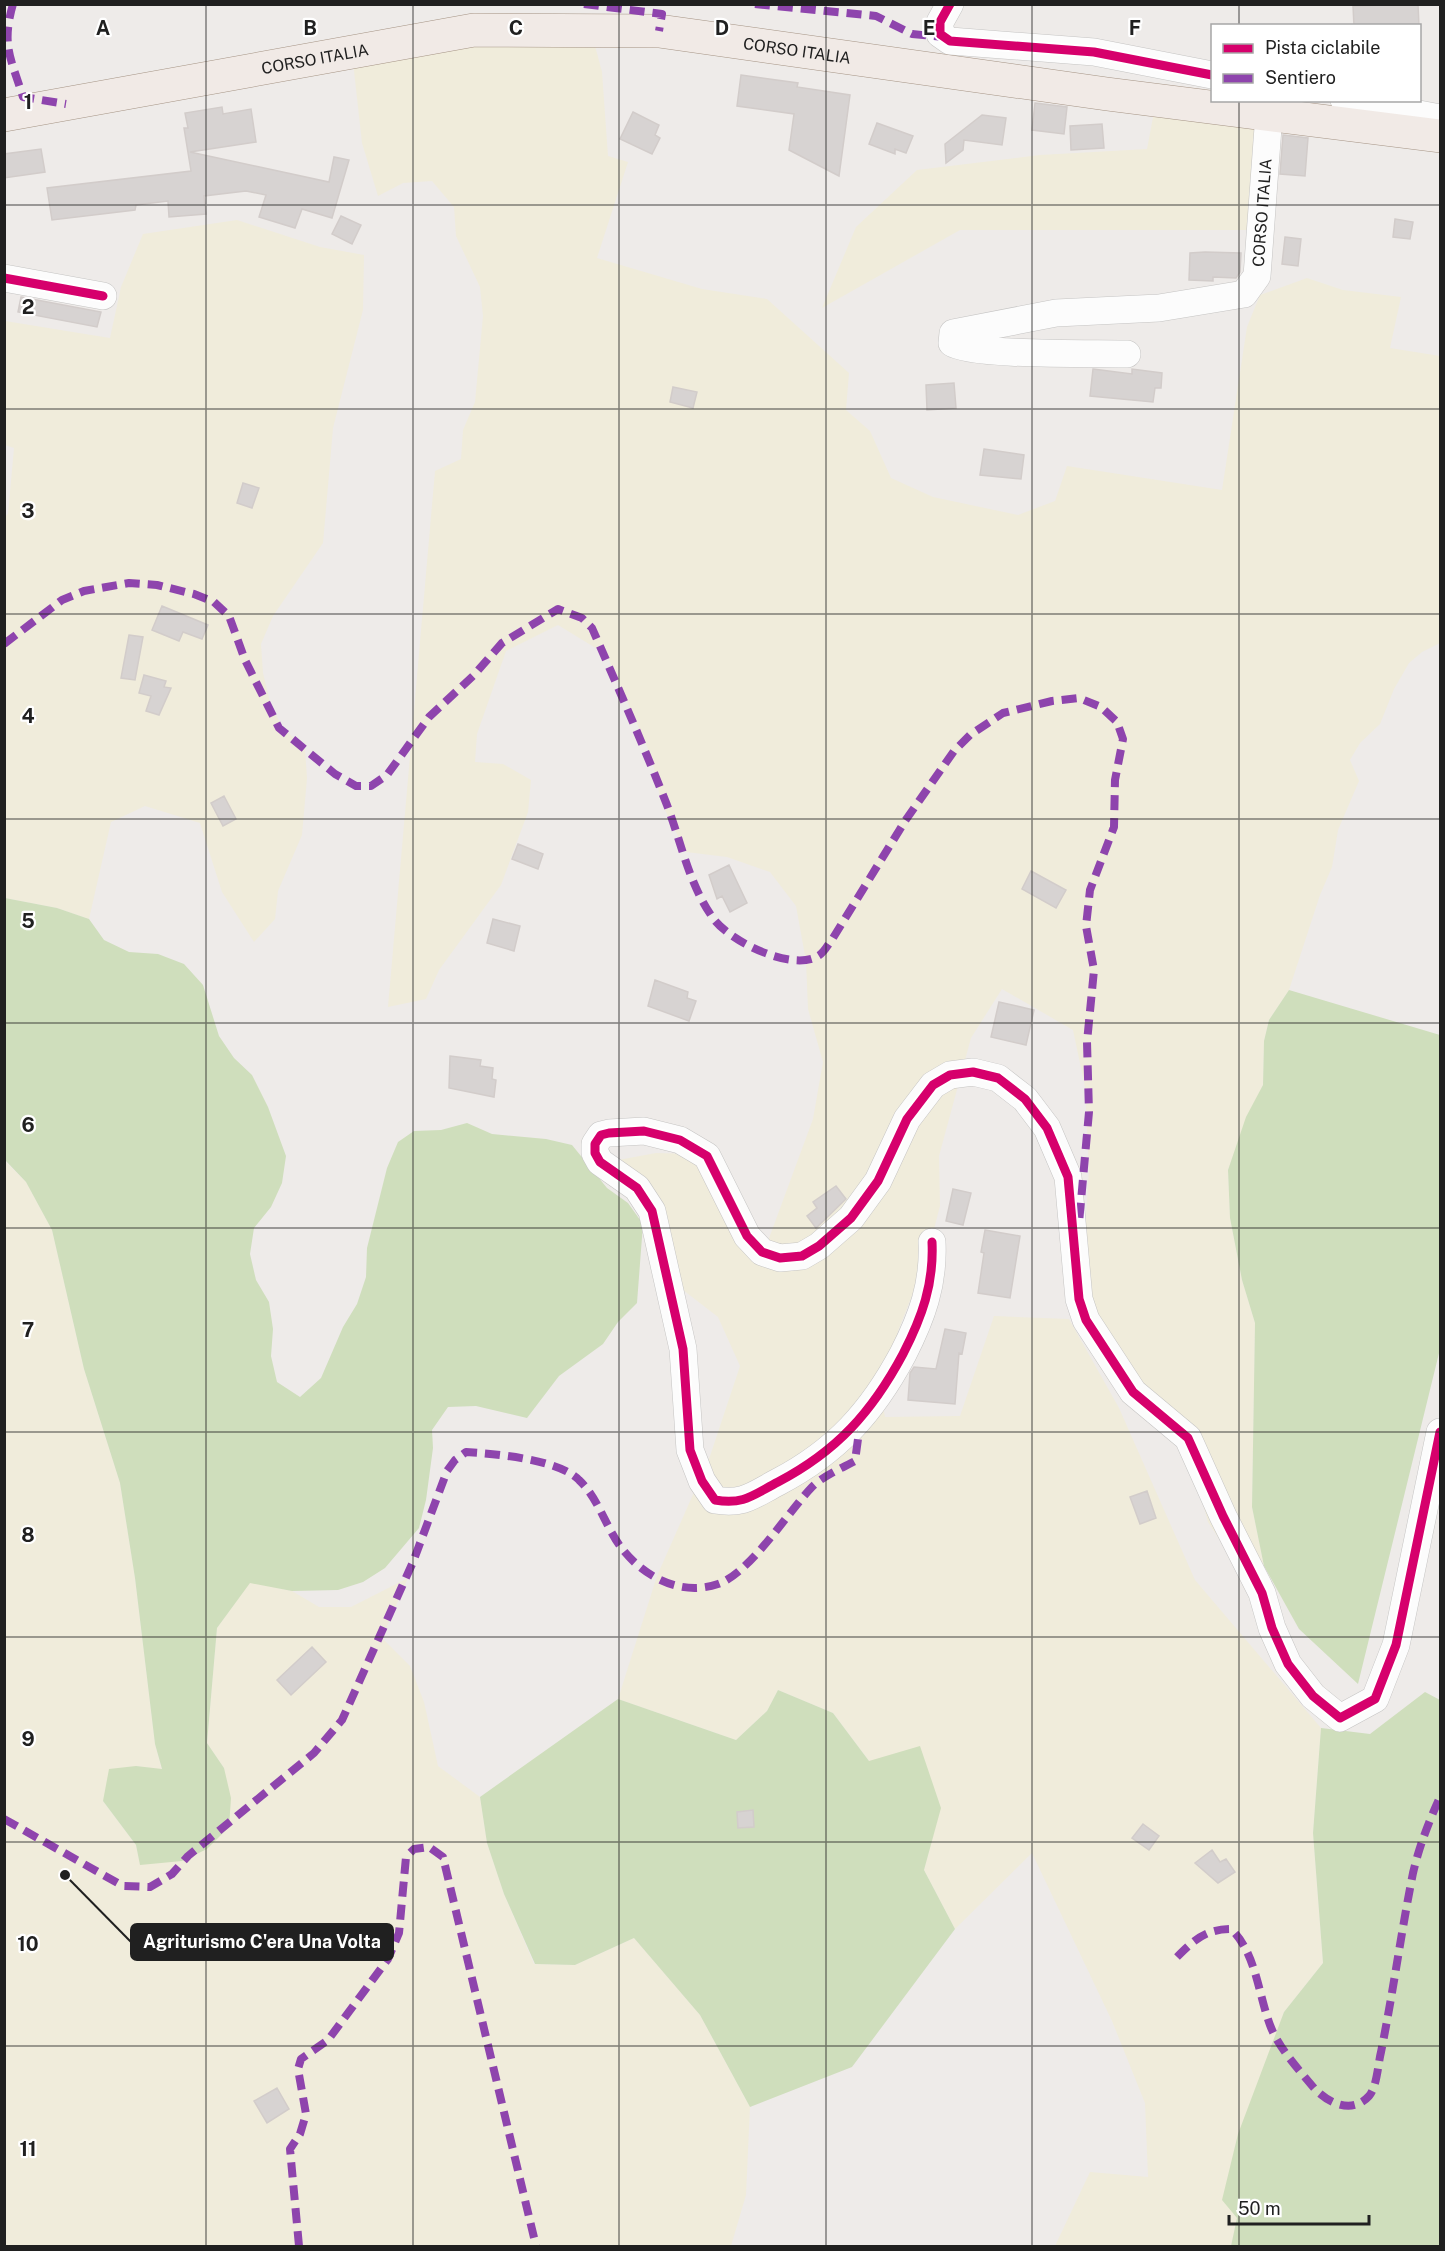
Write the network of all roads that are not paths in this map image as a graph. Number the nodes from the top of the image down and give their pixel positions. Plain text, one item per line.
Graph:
1 (950, 4) edge
2 (1211, 75) edge
3 (1355, 102) edge
4 (1269, 114) junction
5 (4, 115) edge
6 (1440, 118) edge
7 (1440, 136) edge
8 (4, 278) edge
9 (103, 296) dead end
10 (1127, 354) dead end
11 (932, 1242) dead end
12 (1440, 1432) edge

1 - 2 street
3 - 6 street
4 - 5 main road, CORSO ITALIA
4 - 7 main road, CORSO ITALIA
4 - 10 street, CORSO ITALIA
8 - 9 street
11 - 12 street

